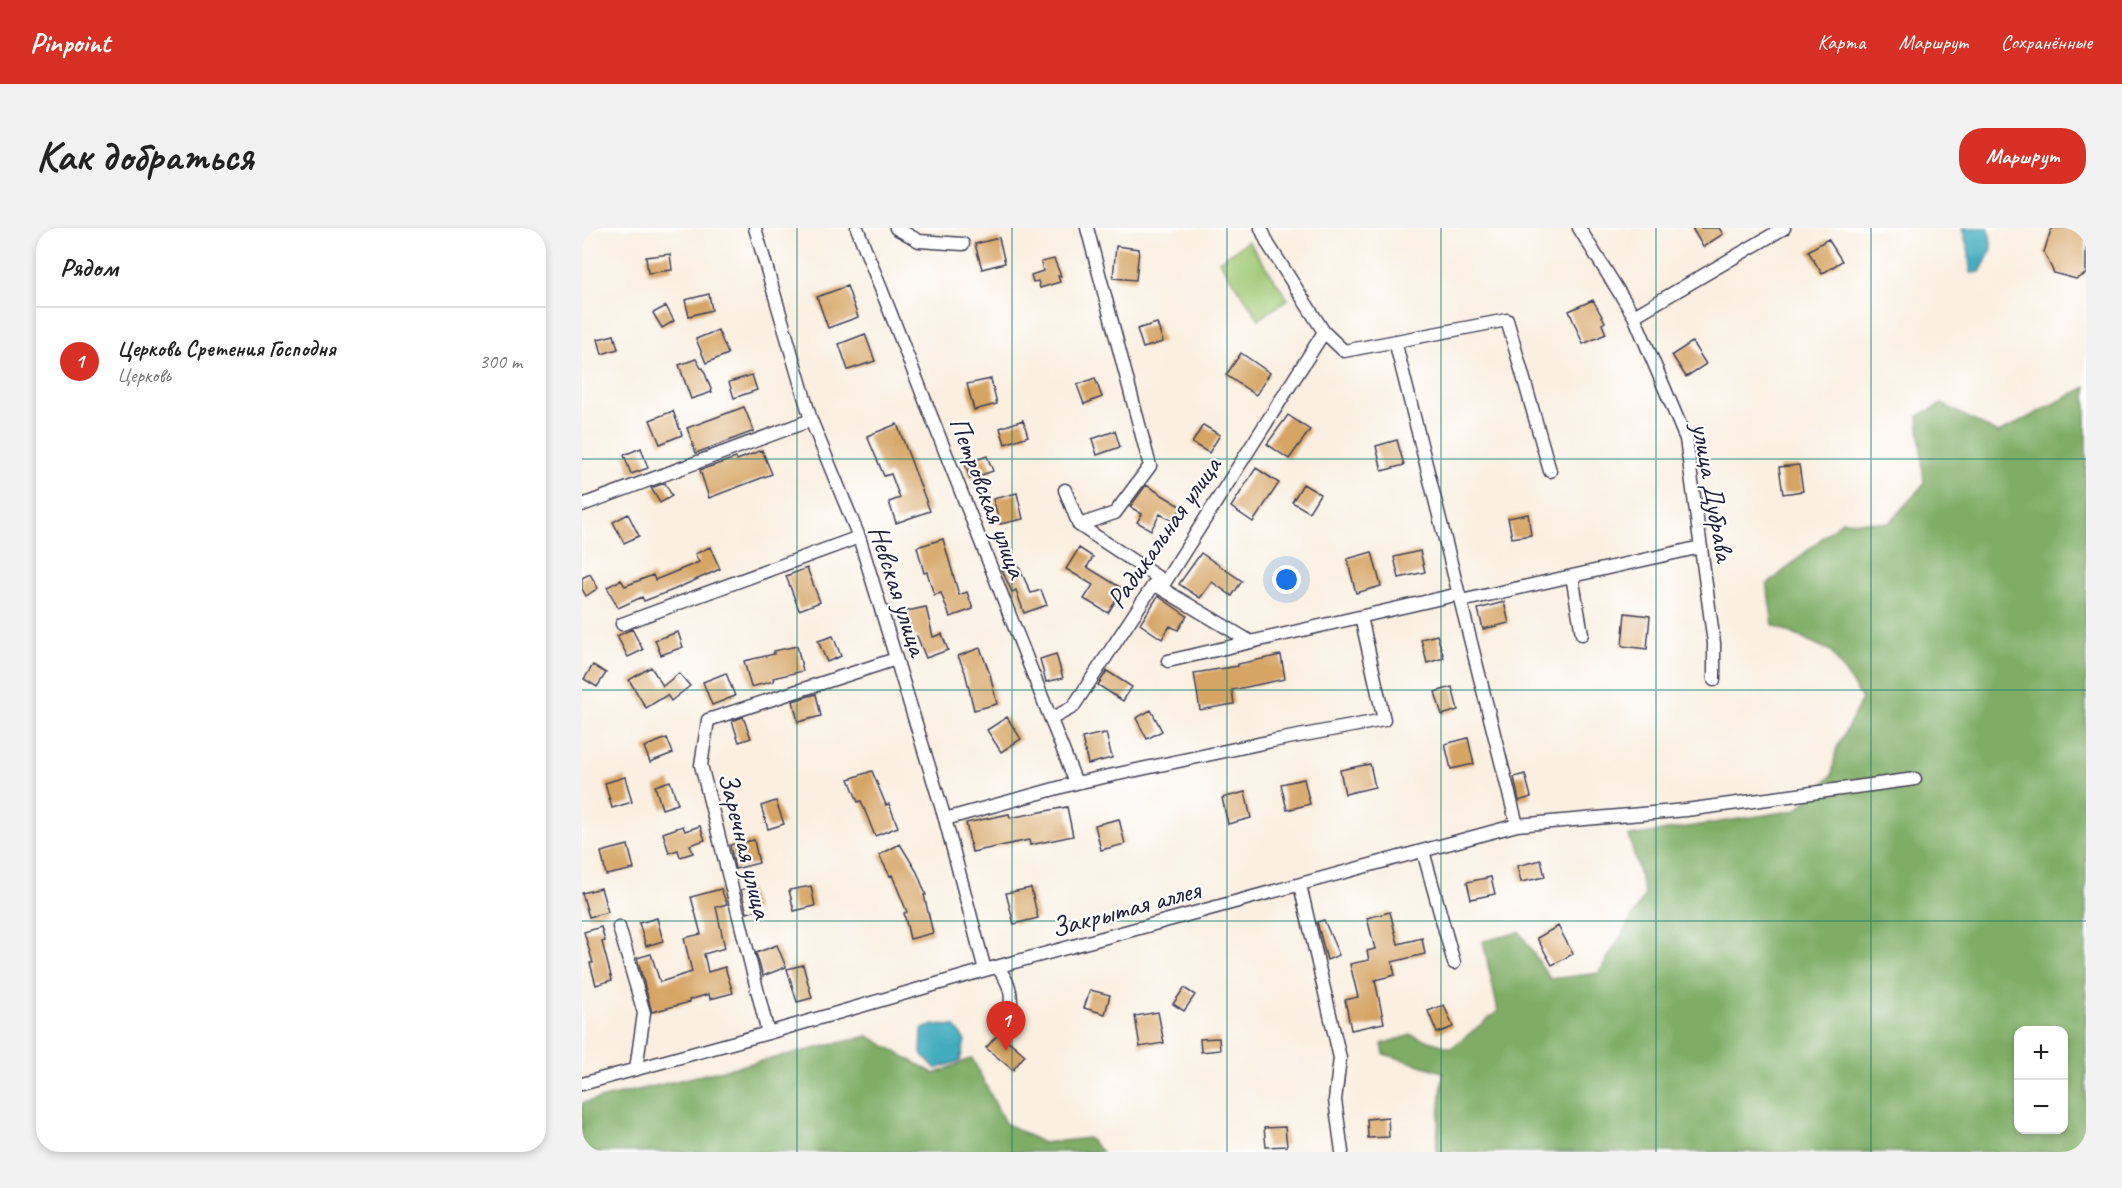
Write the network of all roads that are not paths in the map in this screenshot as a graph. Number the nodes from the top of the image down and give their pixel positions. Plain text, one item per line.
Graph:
1 (755, 228) edge
2 (857, 228) edge
3 (896, 228) edge
4 (1087, 228) edge
5 (1261, 228) edge
6 (1579, 228) edge
7 (1784, 228) edge
8 (963, 244) dead end
9 (1634, 316) junction
10 (1324, 332) junction
11 (1395, 341) junction
12 (811, 420) junction
13 (1550, 471) dead end
14 (1065, 489) dead end
15 (582, 505) edge
16 (1079, 525) junction
17 (859, 537) junction
18 (1701, 547) junction
19 (1572, 576) junction
20 (1160, 583) junction
21 (1460, 598) junction
22 (1361, 617) junction
23 (622, 624) dead end
24 (1582, 634) dead end
25 (1251, 642) junction
26 (896, 659) junction
27 (1168, 662) dead end
28 (1714, 681) dead end
29 (1050, 719) junction
30 (1915, 779) dead end
31 (1076, 783) junction
32 (945, 819) junction
33 (1517, 825) junction
34 (1423, 851) junction
35 (1300, 885) junction
36 (619, 927) dead end
37 (1454, 963) dead end
38 (991, 969) junction
39 (1010, 1026) dead end
40 (768, 1034) junction
41 (636, 1070) junction
42 (582, 1084) edge
43 (1342, 1152) edge

1 - 12 lane, Невская улица
2 - 29 lane, Петровская улица
3 - 8 lane
4 - 16 lane
5 - 10 lane
6 - 9 lane, улица Дубрава
7 - 9 lane
9 - 18 lane, улица Дубрава
10 - 11 lane
10 - 20 lane, Радикальная улица
11 - 13 lane
11 - 21 lane
12 - 15 lane
12 - 17 lane, Невская улица
14 - 16 lane
16 - 20 lane
17 - 23 lane
17 - 26 lane, Невская улица
18 - 19 lane
18 - 28 lane, улица Дубрава
19 - 21 lane
19 - 24 lane
20 - 25 lane
20 - 29 lane, Радикальная улица
21 - 22 lane
21 - 33 lane
22 - 25 lane
22 - 31 lane
25 - 27 lane
26 - 32 lane, Невская улица
26 - 40 lane, Заречная улица
29 - 31 lane, Петровская улица
30 - 33 lane, Закрытая аллея
31 - 32 lane
32 - 38 lane, Невская улица
33 - 34 lane, Закрытая аллея
34 - 35 lane, Закрытая аллея
34 - 37 lane
35 - 38 lane, Закрытая аллея
35 - 43 lane
36 - 41 lane
38 - 39 lane, Невская улица
38 - 40 lane, Закрытая аллея
40 - 41 lane, Закрытая аллея
41 - 42 lane, Закрытая аллея

